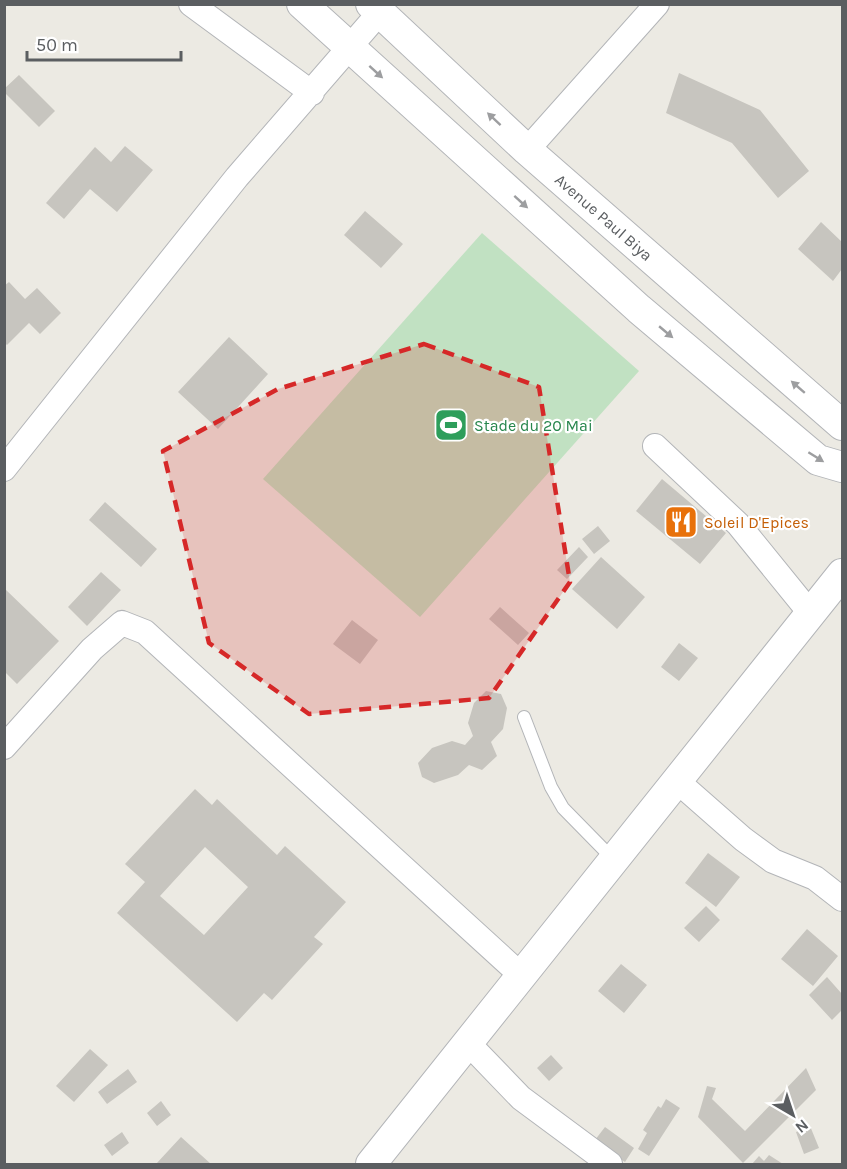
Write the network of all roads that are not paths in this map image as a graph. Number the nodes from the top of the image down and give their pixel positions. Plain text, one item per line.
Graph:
1 (191, 4) edge
2 (302, 4) edge
3 (657, 4) edge
4 (375, 8) edge
5 (349, 47) junction
6 (312, 93) junction
7 (527, 150) junction
8 (843, 425) edge
9 (655, 446) dead end
10 (843, 467) edge
11 (4, 469) edge
12 (843, 574) edge
13 (811, 614) junction
14 (524, 717) dead end
15 (4, 747) edge
16 (677, 781) junction
17 (614, 860) junction
18 (843, 899) edge
19 (522, 976) junction
20 (468, 1043) junction
21 (371, 1164) edge
22 (610, 1164) edge

1 - 6 street
2 - 5 street
3 - 7 street
4 - 5 street
7 -> 4 street, Avenue Paul Biya
5 - 6 street
5 -> 10 street
6 - 11 street
8 -> 7 street, Avenue Paul Biya
9 - 13 street
12 - 13 street
13 - 16 street
14 - 17 lane
15 - 19 street
16 - 17 street
16 - 18 street
17 - 19 street
19 - 20 street
20 - 21 street
20 - 22 street

